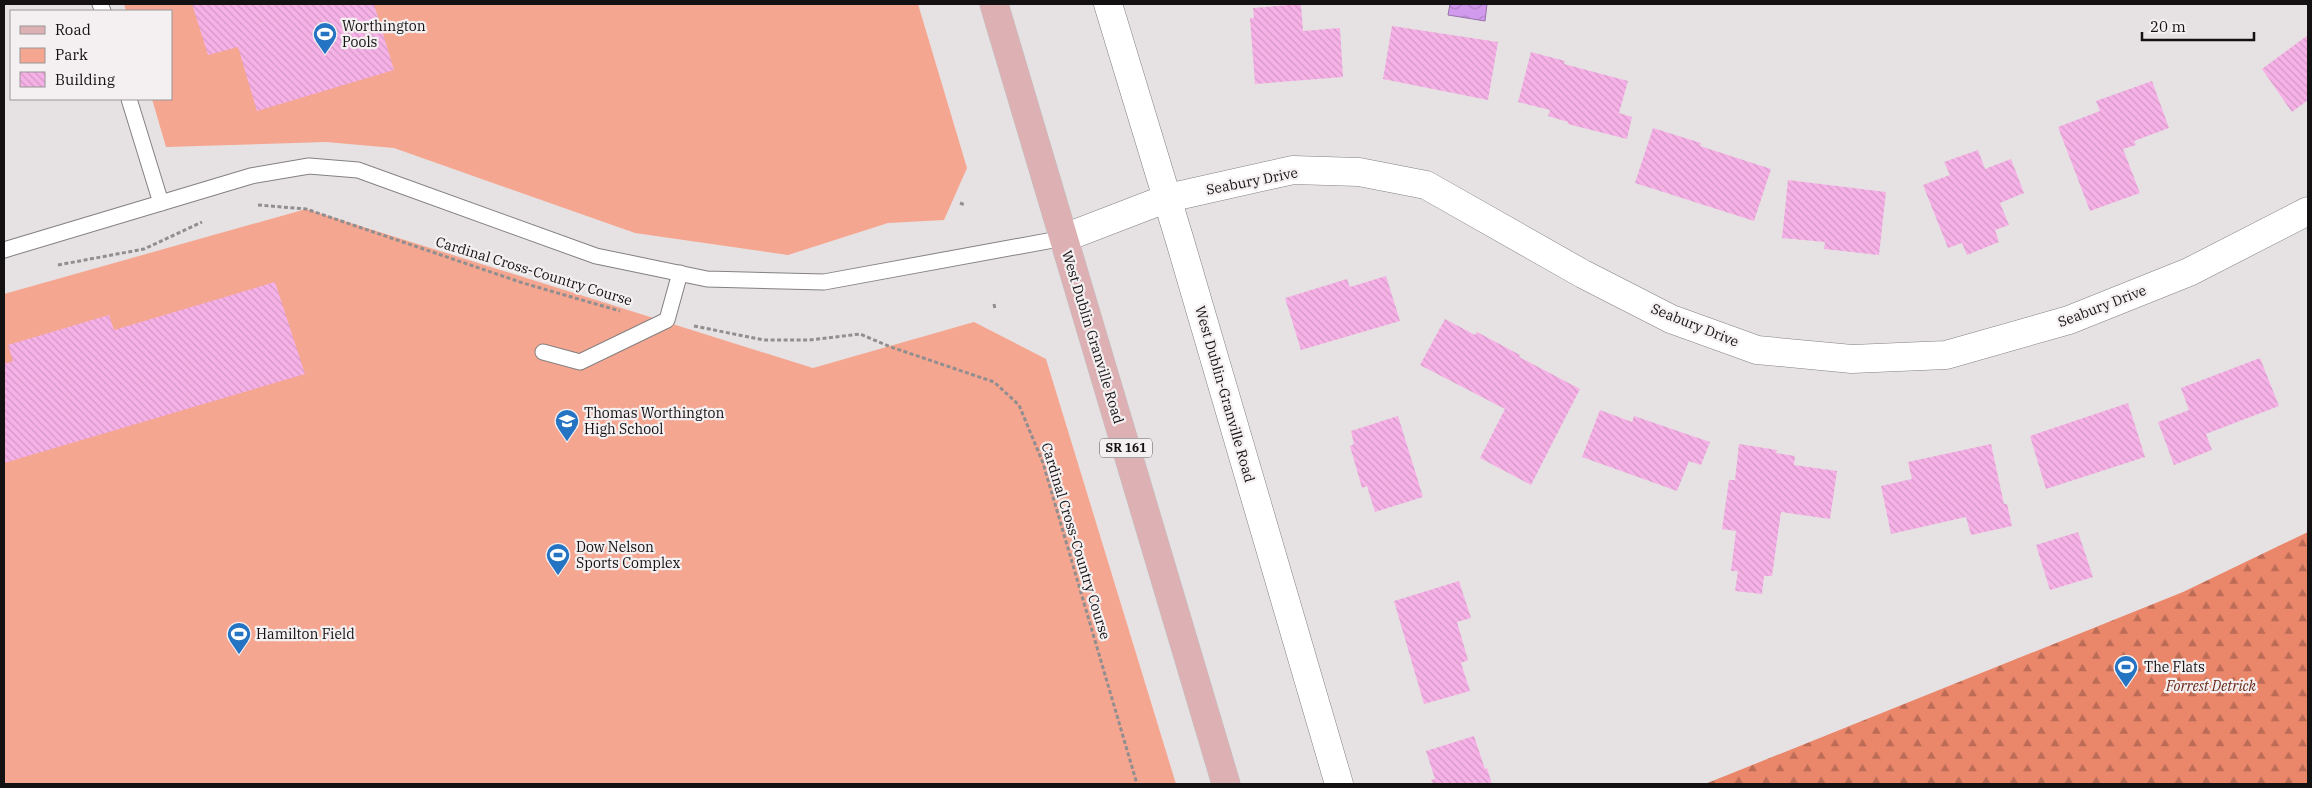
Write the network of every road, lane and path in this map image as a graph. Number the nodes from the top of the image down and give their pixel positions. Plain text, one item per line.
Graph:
1 (994, 4) edge
2 (1108, 4) edge
3 (129, 100) edge
4 (1168, 198) junction
5 (161, 203) junction
6 (960, 203) dead end
7 (253, 204) dead end
8 (965, 205) dead end
9 (2308, 211) edge
10 (206, 220) dead end
11 (1064, 238) junction
12 (4, 250) edge
13 (50, 266) dead end
14 (680, 273) junction
15 (667, 320) junction
16 (543, 352) dead end
17 (1137, 784) edge
18 (1226, 784) edge
19 (1339, 784) edge

1 - 11 main road, West Dublin Granville Road / SR 161
2 - 4 street, West Dublin-Granville Road
3 - 5 lane
4 - 9 street, Seabury Drive
4 - 11 street, Seabury Drive
4 - 19 street, West Dublin-Granville Road
5 - 12 lane
5 - 14 lane
6 - 8 path
7 - 15 path, Cardinal Cross-Country Course
10 - 13 path
11 - 14 lane
11 - 18 main road, West Dublin Granville Road / SR 161
14 - 15 lane
15 - 16 lane
15 - 17 path, Cardinal Cross-Country Course

